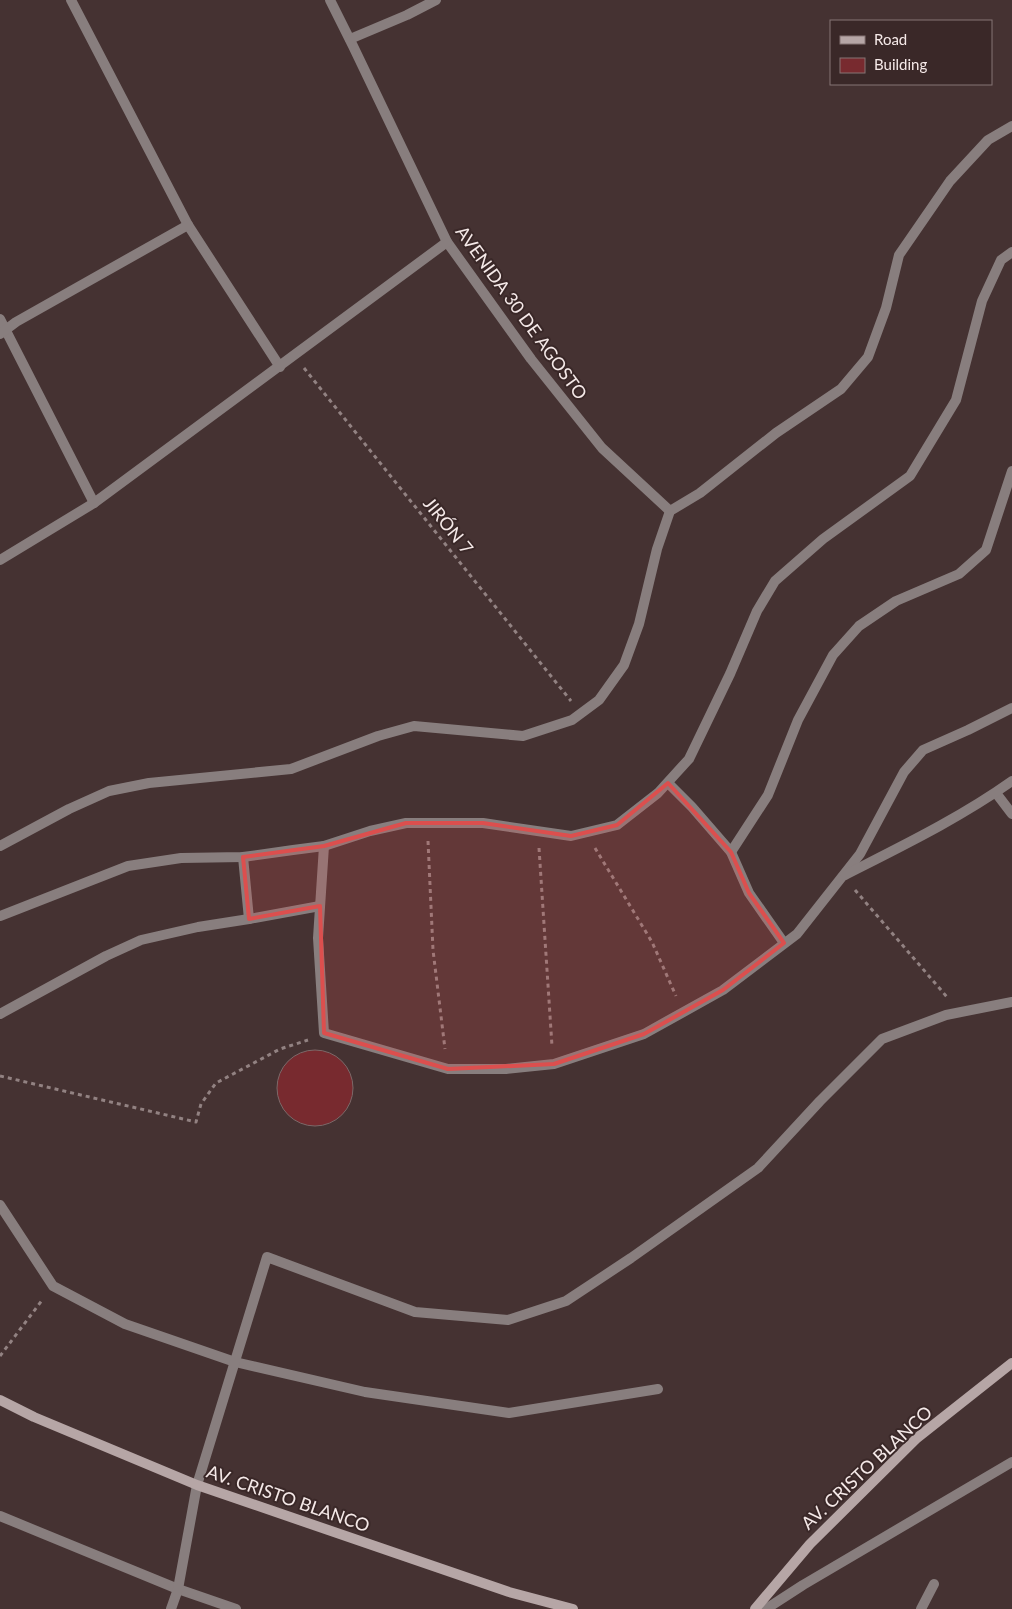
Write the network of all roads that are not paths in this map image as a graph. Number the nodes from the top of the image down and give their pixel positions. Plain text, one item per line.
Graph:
1 (71, 0) edge
2 (330, 0) edge
3 (436, 0) edge
4 (350, 39) junction
5 (1012, 126) edge
6 (188, 225) junction
7 (447, 242) junction
8 (1012, 252) edge
9 (0, 319) edge
10 (3, 332) edge
11 (280, 367) junction
12 (1012, 470) edge
13 (94, 503) junction
14 (670, 511) junction
15 (0, 560) edge
16 (1012, 708) edge
17 (1012, 781) edge
18 (668, 783) junction
19 (996, 793) junction
20 (1012, 814) edge
21 (0, 846) edge
22 (324, 846) junction
23 (731, 852) junction
24 (243, 857) junction
25 (842, 876) junction
26 (320, 906) junction
27 (0, 916) edge
28 (249, 920) junction
29 (784, 944) junction
30 (1012, 1002) edge
31 (0, 1014) edge
32 (0, 1205) edge
33 (235, 1362) junction
34 (1012, 1363) edge
35 (658, 1389) dead end
36 (0, 1400) edge
37 (1012, 1462) edge
38 (197, 1485) junction
39 (0, 1516) edge
40 (934, 1584) dead end
41 (178, 1589) junction
42 (170, 1609) edge
43 (236, 1609) edge
44 (573, 1609) edge
45 (755, 1609) edge
46 (766, 1609) edge
47 (921, 1609) edge

1 - 6 street
2 - 4 street, AVENIDA 30 DE AGOSTO
3 - 4 street
4 - 7 street, AVENIDA 30 DE AGOSTO
5 - 14 street
6 - 10 street
6 - 11 street
7 - 11 street
7 - 14 street, AVENIDA 30 DE AGOSTO
8 - 18 street
9 - 10 street
10 - 13 street
11 - 13 street
12 - 23 street
13 - 15 street
14 - 21 street
16 - 25 street
17 - 19 street
18 - 22 street
18 - 23 street
19 - 20 street
19 - 25 street
22 - 24 street
22 - 26 street
23 - 29 street
24 - 27 street
24 - 28 street
25 - 29 street
26 - 28 street
26 - 29 street
28 - 31 street
30 - 33 street
32 - 33 street
33 - 35 street
33 - 38 street
34 - 45 street, AV. CRISTO BLANCO
36 - 38 street, AV. CRISTO BLANCO
37 - 46 street
38 - 41 street
38 - 44 street, AV. CRISTO BLANCO
39 - 41 street
40 - 47 street
41 - 42 street
41 - 43 street

